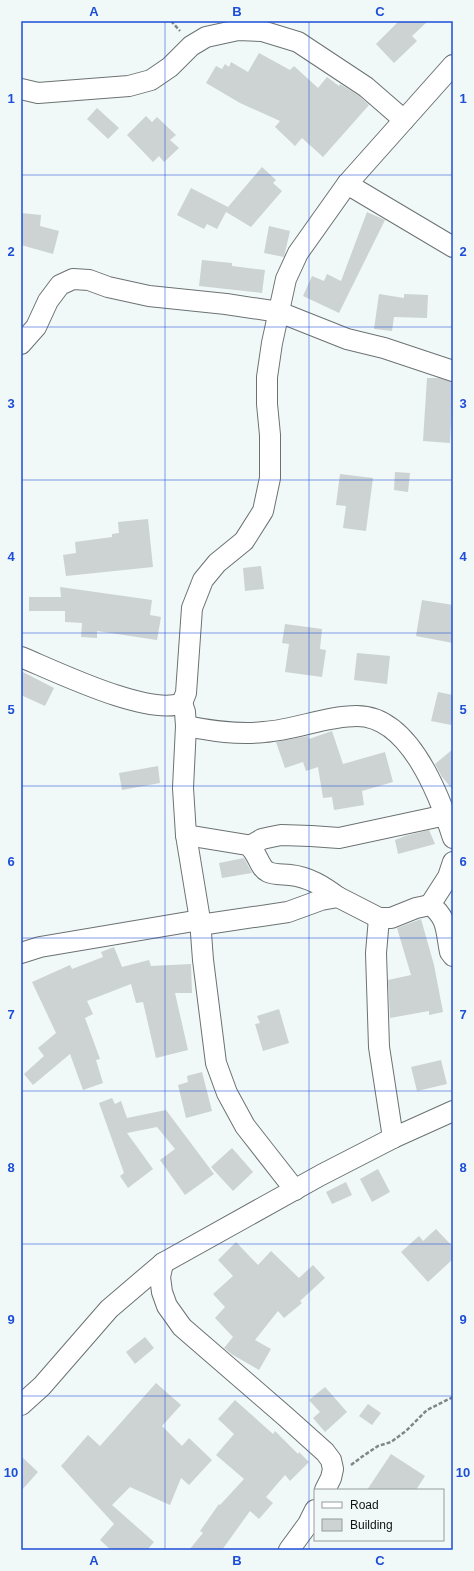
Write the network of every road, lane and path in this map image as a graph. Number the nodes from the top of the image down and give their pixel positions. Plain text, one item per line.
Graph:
1 (453, 65) edge
2 (21, 89) edge
3 (404, 120) junction
4 (347, 184) junction
5 (453, 247) edge
6 (279, 312) junction
7 (21, 344) edge
8 (453, 370) edge
9 (21, 657) edge
10 (182, 703) junction
11 (186, 726) junction
12 (446, 815) junction
13 (186, 835) junction
14 (453, 838) edge
15 (250, 846) junction
16 (453, 862) edge
17 (338, 897) junction
18 (430, 905) junction
19 (379, 918) junction
20 (200, 922) junction
21 (21, 953) edge
22 (453, 956) edge
23 (453, 1111) edge
24 (393, 1138) junction
25 (295, 1190) junction
26 (163, 1263) junction
27 (453, 1397) edge
28 (21, 1406) edge
29 (333, 1469) junction
30 (326, 1489) edge
31 (314, 1512) edge
32 (293, 1548) edge

1 - 3 street
2 - 3 street
3 - 4 street
4 - 5 street
4 - 6 street
6 - 7 street
6 - 8 street
6 - 10 street
9 - 10 street
10 - 11 street
11 - 12 street
11 - 13 street
12 - 14 street
12 - 15 street
13 - 15 street
13 - 20 street
15 - 17 street
16 - 18 street
17 - 19 street
17 - 20 street
18 - 19 street
18 - 22 street
19 - 24 street
20 - 21 street
20 - 25 street
23 - 24 street
24 - 25 street
25 - 26 street
26 - 28 street
26 - 29 street
27 - 29 path
29 - 30 street
31 - 32 street

